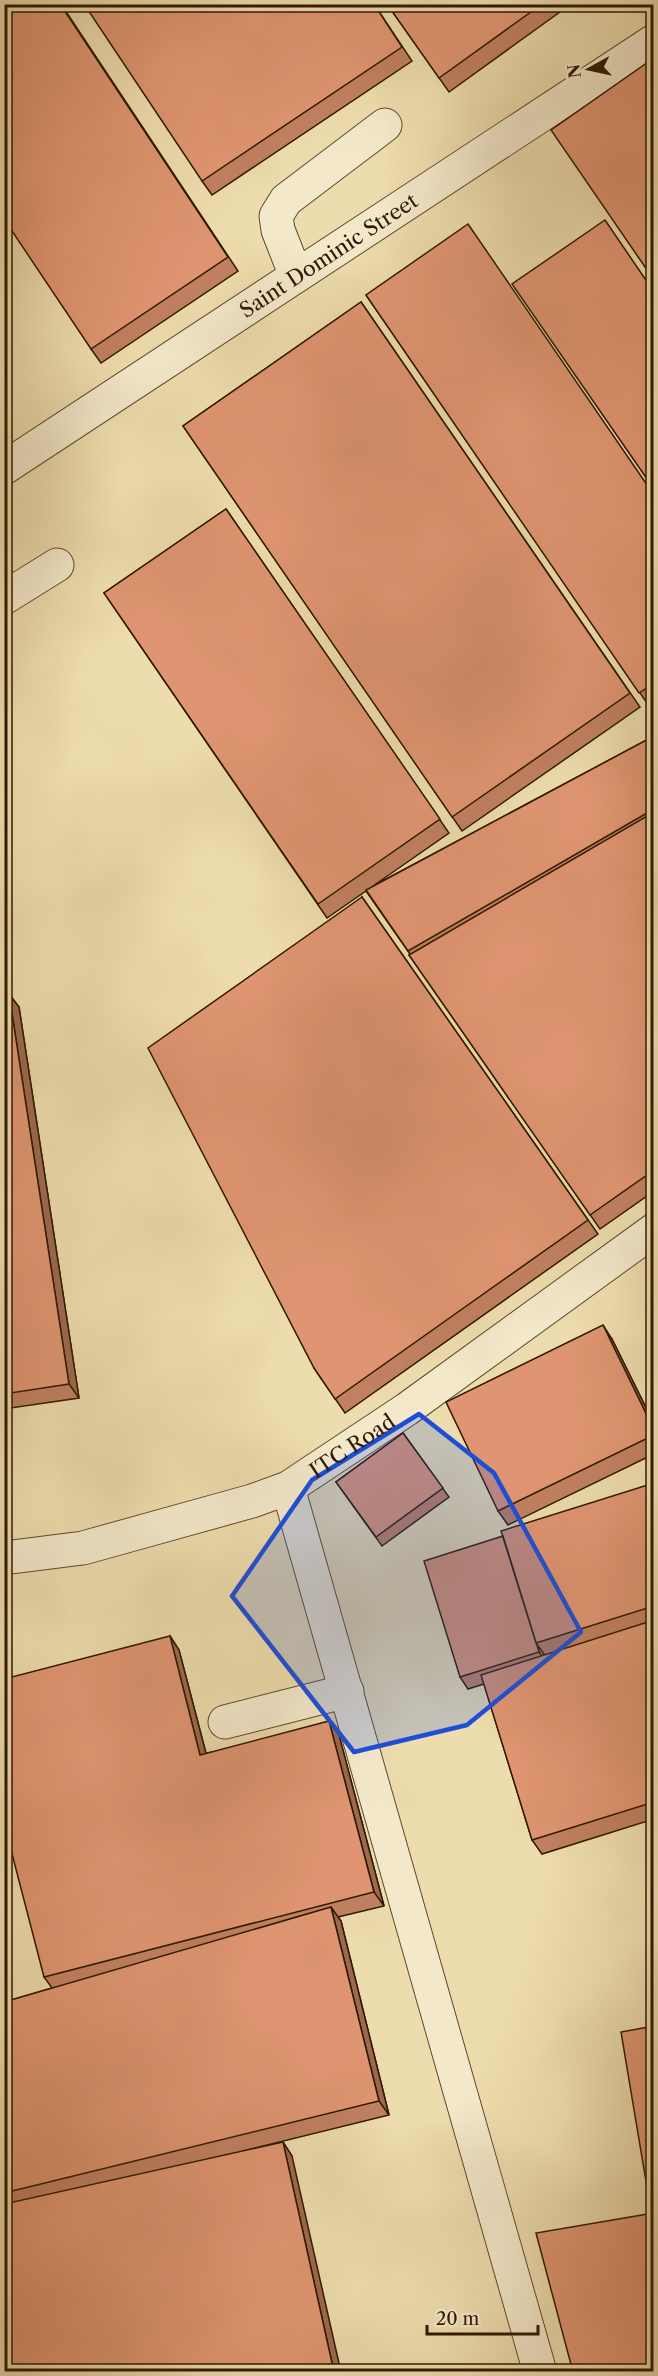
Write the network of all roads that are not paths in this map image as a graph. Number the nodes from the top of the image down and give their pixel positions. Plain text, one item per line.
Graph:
1 (654, 42) edge
2 (385, 125) dead end
3 (296, 276) junction
4 (4, 468) edge
5 (57, 565) dead end
6 (4, 598) edge
7 (654, 1230) edge
8 (288, 1488) junction
9 (4, 1558) edge
10 (346, 1691) junction
11 (225, 1722) dead end
12 (540, 2372) edge

1 - 3 street, Saint Dominic Street
2 - 3 street
3 - 4 street, Saint Dominic Street
5 - 6 street
7 - 8 street, ITC Road
8 - 9 street, ITC Road
8 - 10 street
10 - 11 street
10 - 12 street

